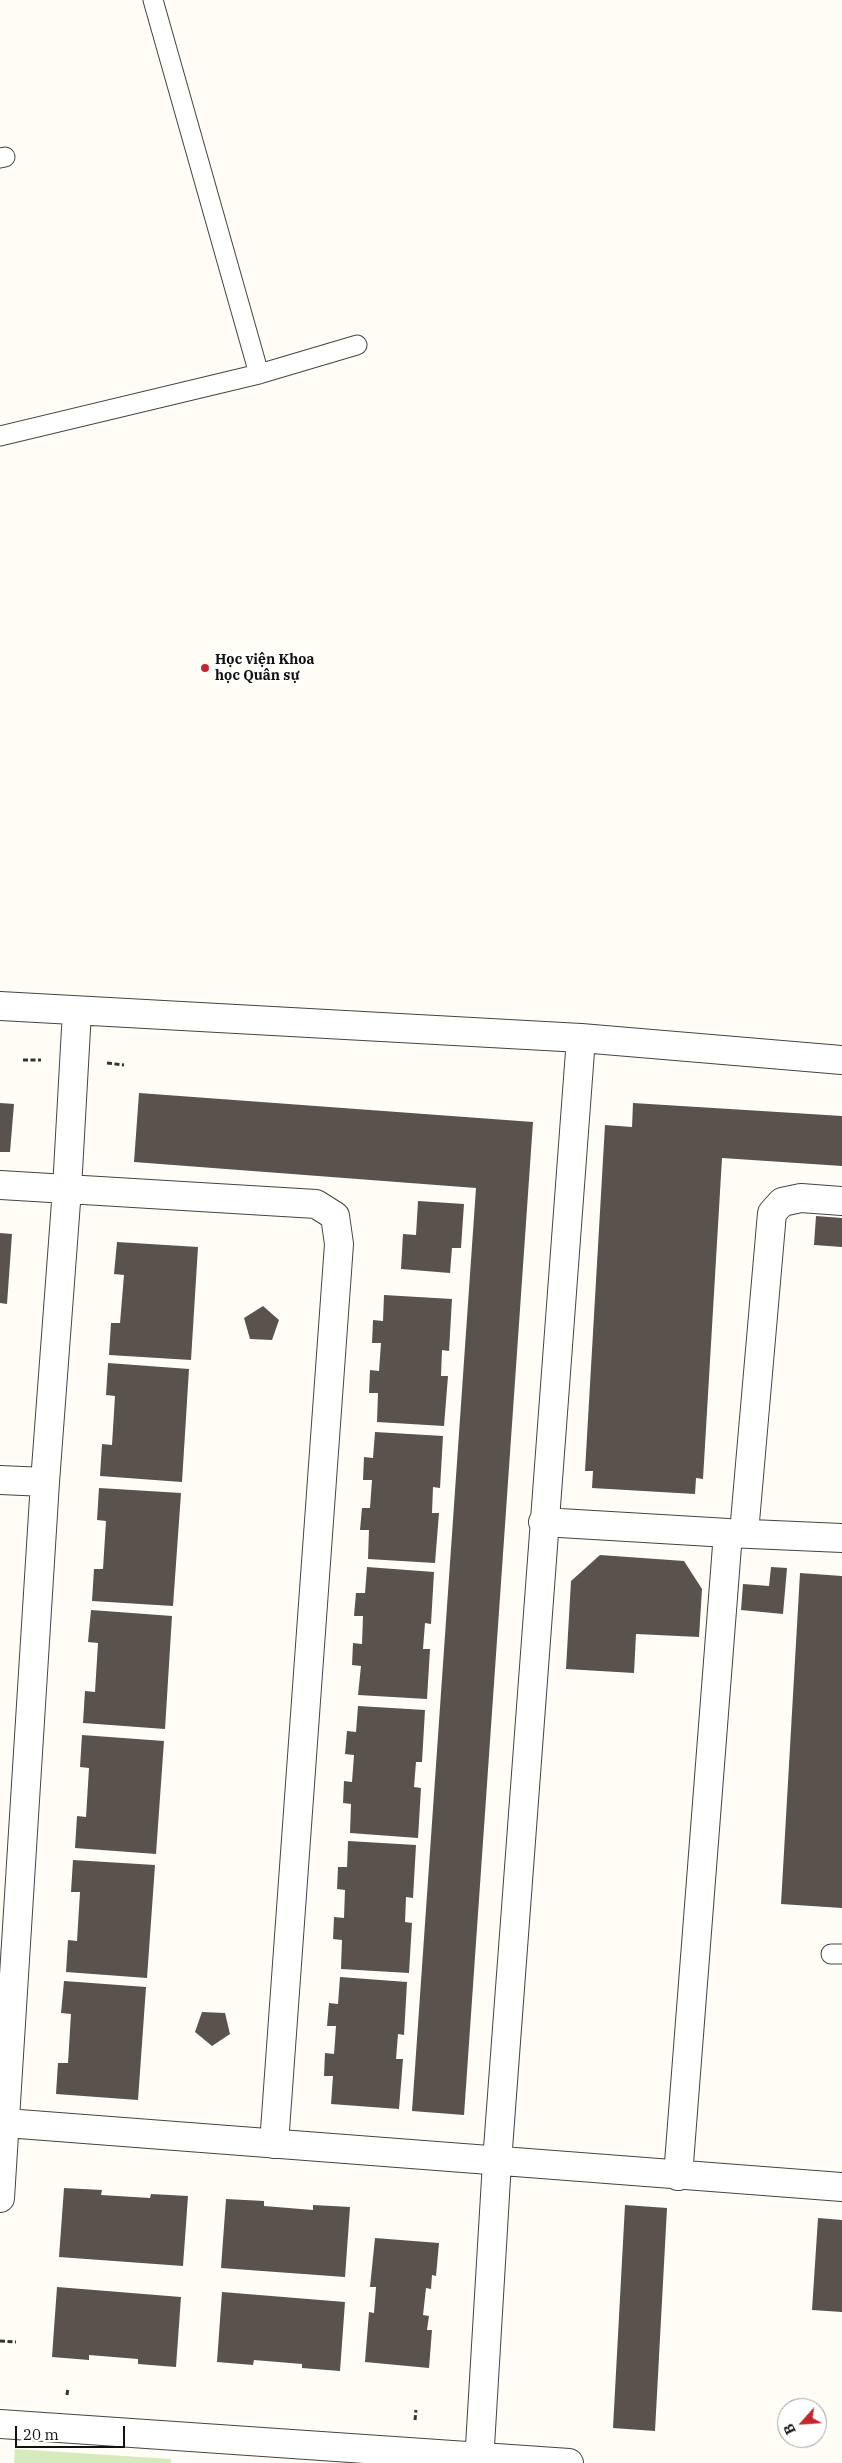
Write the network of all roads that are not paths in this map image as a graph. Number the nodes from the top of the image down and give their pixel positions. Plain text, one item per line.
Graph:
1 (153, 0) edge
2 (356, 345) dead end
3 (259, 374) junction
4 (0, 436) edge
5 (0, 1006) edge
6 (77, 1011) junction
7 (581, 1038) junction
8 (842, 1060) edge
9 (0, 1184) edge
10 (67, 1189) junction
11 (842, 1201) edge
12 (0, 1480) edge
13 (44, 1482) junction
14 (543, 1522) junction
15 (736, 1533) junction
16 (842, 1538) edge
17 (6, 2123) junction
18 (274, 2144) junction
19 (497, 2162) junction
20 (678, 2176) junction
21 (842, 2187) edge
22 (0, 2198) edge
23 (0, 2424) edge
24 (479, 2460) edge
25 (569, 2463) edge

1 - 3 lane
2 - 3 lane
3 - 4 lane
5 - 6 street
6 - 7 street
6 - 10 street
7 - 8 street
7 - 14 street
9 - 10 street
10 - 13 street
10 - 18 street
11 - 15 street
12 - 13 street
13 - 17 street
14 - 15 street
14 - 19 street
15 - 16 street
15 - 20 street
17 - 18 street
17 - 22 street
18 - 19 street
19 - 20 street
19 - 24 street
20 - 21 street
23 - 24 street
24 - 25 street

